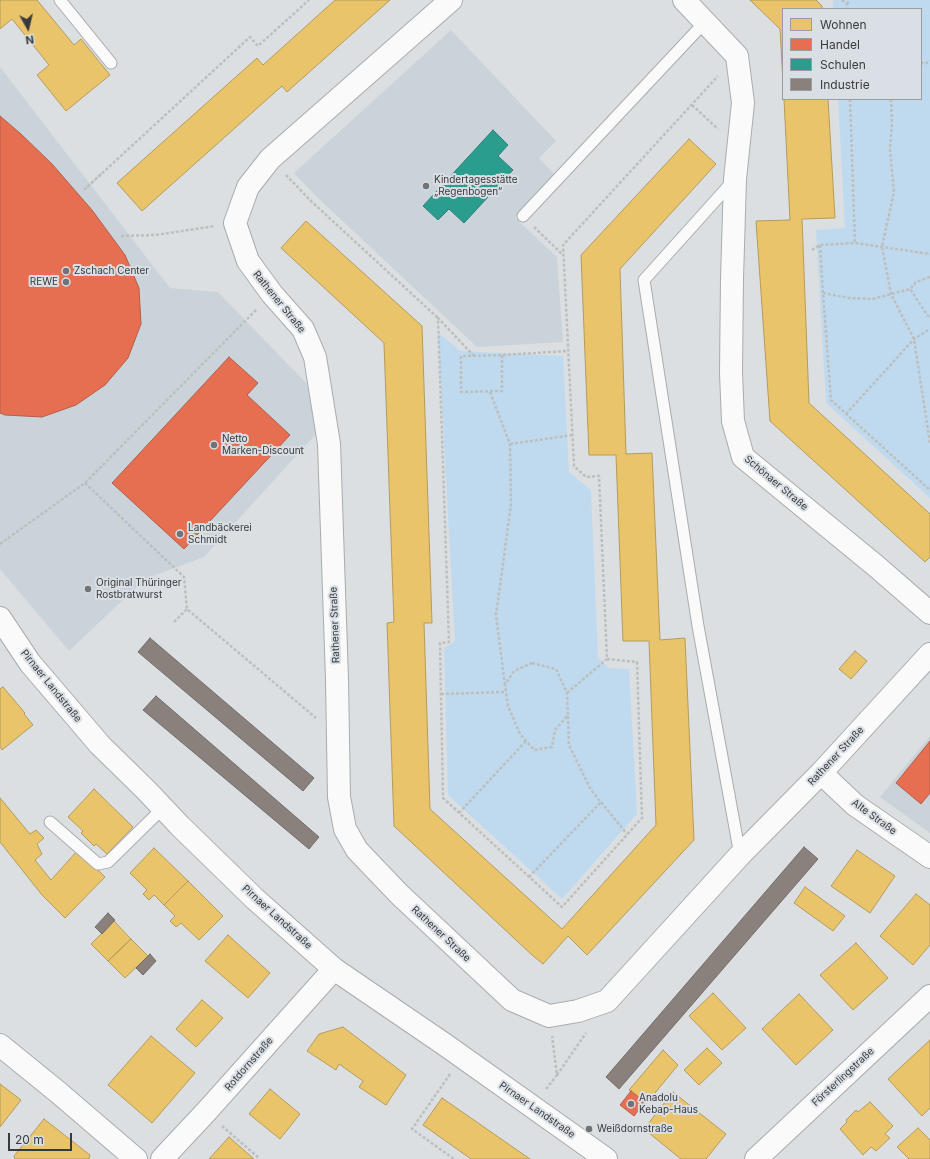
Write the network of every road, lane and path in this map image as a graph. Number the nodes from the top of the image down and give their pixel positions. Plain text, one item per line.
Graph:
1 (60, 0) edge
2 (309, 0) edge
3 (450, 0) edge
4 (684, 0) edge
5 (842, 0) edge
6 (850, 0) edge
7 (847, 4) junction
8 (846, 8) edge
9 (705, 22) junction
10 (737, 56) junction
11 (930, 61) edge
12 (111, 63) dead end
13 (922, 63) edge
14 (850, 100) edge
15 (891, 100) edge
16 (692, 105) junction
17 (738, 148) junction
18 (270, 159) junction
19 (101, 174) dead end
20 (735, 179) junction
21 (523, 216) joint
22 (235, 223) junction
23 (122, 236) dead end
24 (855, 243) junction
25 (820, 245) junction
26 (882, 247) junction
27 (812, 250) dead end
28 (930, 254) edge
29 (564, 256) junction
30 (930, 277) edge
31 (910, 289) junction
32 (823, 293) junction
33 (272, 294) junction
34 (890, 294) junction
35 (930, 315) edge
36 (438, 318) junction
37 (930, 329) edge
38 (914, 339) junction
39 (568, 351) junction
40 (502, 355) junction
41 (474, 356) junction
42 (490, 392) junction
43 (846, 414) junction
44 (573, 436) junction
45 (930, 443) edge
46 (510, 444) junction
47 (85, 483) junction
48 (930, 490) edge
49 (0, 544) edge
50 (187, 609) junction
51 (930, 613) edge
52 (0, 618) edge
53 (174, 622) dead end
54 (930, 654) edge
55 (607, 660) junction
56 (505, 685) junction
57 (506, 692) junction
58 (567, 693) junction
59 (441, 694) junction
60 (568, 715) junction
61 (338, 737) junction
62 (526, 741) junction
63 (821, 773) junction
64 (601, 802) junction
65 (163, 808) junction
66 (459, 813) junction
67 (50, 822) dead end
68 (627, 834) junction
69 (740, 855) junction
70 (930, 857) edge
71 (529, 877) junction
72 (334, 969) junction
73 (930, 996) edge
74 (550, 1016) junction
75 (586, 1032) dead end
76 (0, 1045) edge
77 (461, 1057) junction
78 (557, 1075) junction
79 (532, 1107) junction
80 (206, 1112) junction
81 (136, 1159) edge
82 (162, 1159) edge
83 (260, 1159) edge
84 (454, 1159) edge
85 (606, 1159) edge
86 (756, 1159) edge

1 - 12 lane
2 - 19 path
3 - 18 street
4 - 9 street
5 - 7 path
6 - 7 path
7 - 8 path
9 - 10 street
9 - 21 lane
10 - 16 path
10 - 17 street, Schönaer Straße
11 - 13 path
14 - 24 path
15 - 26 path
16 - 17 path
16 - 29 path
17 - 20 street, Schönaer Straße
18 - 22 street
18 - 36 path
20 - 51 street, Schönaer Straße
20 - 69 lane
21 - 29 path
22 - 23 path
22 - 33 street, Rathener Straße
24 - 25 path
24 - 26 path
25 - 27 path
25 - 32 path
26 - 28 path
26 - 34 path
29 - 39 path
30 - 31 path
31 - 34 path
31 - 35 path
32 - 34 path
32 - 43 path
33 - 47 path
33 - 61 street, Rathener Straße
34 - 38 path
36 - 41 path
36 - 59 path
37 - 38 path
38 - 43 path
38 - 45 path
39 - 40 path
39 - 44 path
40 - 41 path
40 - 42 path
41 - 42 path
42 - 46 path
43 - 48 path
44 - 46 path
44 - 55 path
46 - 56 path
47 - 49 path
47 - 50 path
50 - 53 path
50 - 61 path
52 - 65 street, Pirnaer Landstraße
54 - 63 street, Rathener Straße
55 - 58 path
55 - 68 path
56 - 57 path
56 - 58 path
57 - 59 path
57 - 62 path
58 - 60 path
59 - 66 path
60 - 62 path
60 - 64 path
61 - 74 street, Rathener Straße
62 - 66 path
63 - 69 street, Rathener Straße
63 - 70 street, Alte Straße
64 - 68 path
64 - 71 path
65 - 67 lane
65 - 72 street, Pirnaer Landstraße
66 - 71 path
68 - 71 path
69 - 74 street, Rathener Straße
72 - 77 street, Pirnaer Landstraße
72 - 80 street, Rotdornstraße
73 - 86 street, Försterlingstraße
74 - 78 path
75 - 78 path
76 - 81 street
77 - 79 street, Pirnaer Landstraße
77 - 84 path
78 - 79 path
79 - 85 street, Pirnaer Landstraße
80 - 82 street, Rotdornstraße
80 - 83 path

